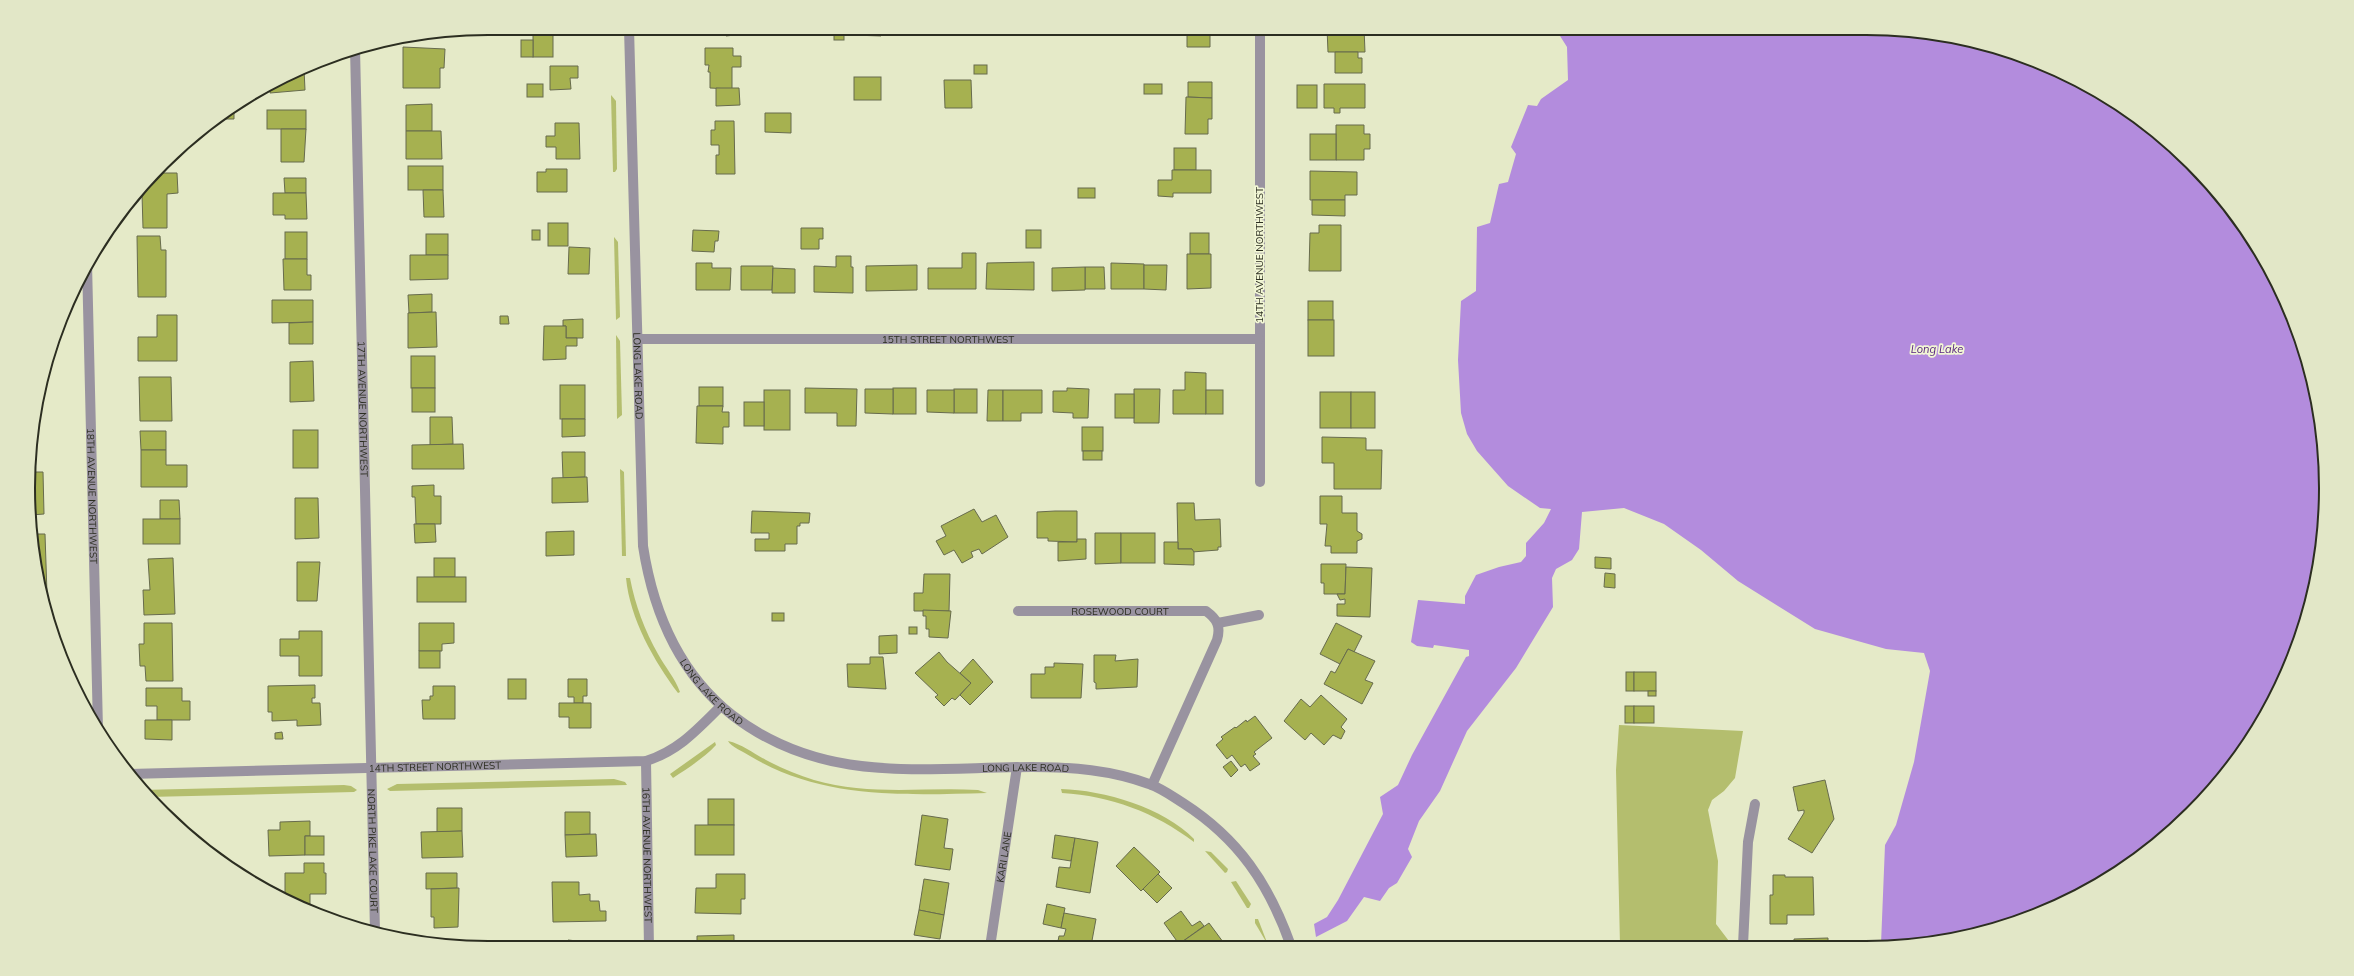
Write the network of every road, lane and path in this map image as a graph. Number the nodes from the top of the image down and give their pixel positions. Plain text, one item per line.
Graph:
1 (629, 35) edge
2 (1260, 35) edge
3 (355, 55) edge
4 (87, 278) edge
5 (638, 339) junction
6 (1259, 339) junction
7 (1260, 482) dead end
8 (1018, 611) dead end
9 (1259, 615) dead end
10 (1218, 623) junction
11 (720, 706) junction
12 (98, 717) edge
13 (646, 761) junction
14 (1017, 768) junction
15 (372, 769) junction
16 (137, 774) edge
17 (1152, 785) junction
18 (1755, 804) dead end
19 (375, 927) edge
20 (649, 941) edge
21 (991, 941) edge
22 (1289, 941) edge
23 (1743, 941) edge

1 - 5 street, LONG LAKE ROAD
2 - 6 street, 14TH AVENUE NORTHWEST
3 - 15 street, 17TH AVENUE NORTHWEST
4 - 12 street, 18TH AVENUE NORTHWEST
5 - 6 street, 15TH STREET NORTHWEST
5 - 11 street, LONG LAKE ROAD
6 - 7 street, 14TH AVENUE NORTHWEST
8 - 10 street, ROSEWOOD COURT
9 - 10 street
10 - 17 street
11 - 13 street, 14TH STREET NORTHWEST
11 - 14 street, LONG LAKE ROAD
13 - 15 street, 14TH STREET NORTHWEST
13 - 20 street, 16TH AVENUE NORTHWEST
14 - 17 street, LONG LAKE ROAD
14 - 21 street, KARI LANE
15 - 16 street, 14TH STREET NORTHWEST
15 - 19 street, NORTH PIKE LAKE COURT
17 - 22 street, LONG LAKE ROAD
18 - 23 street

